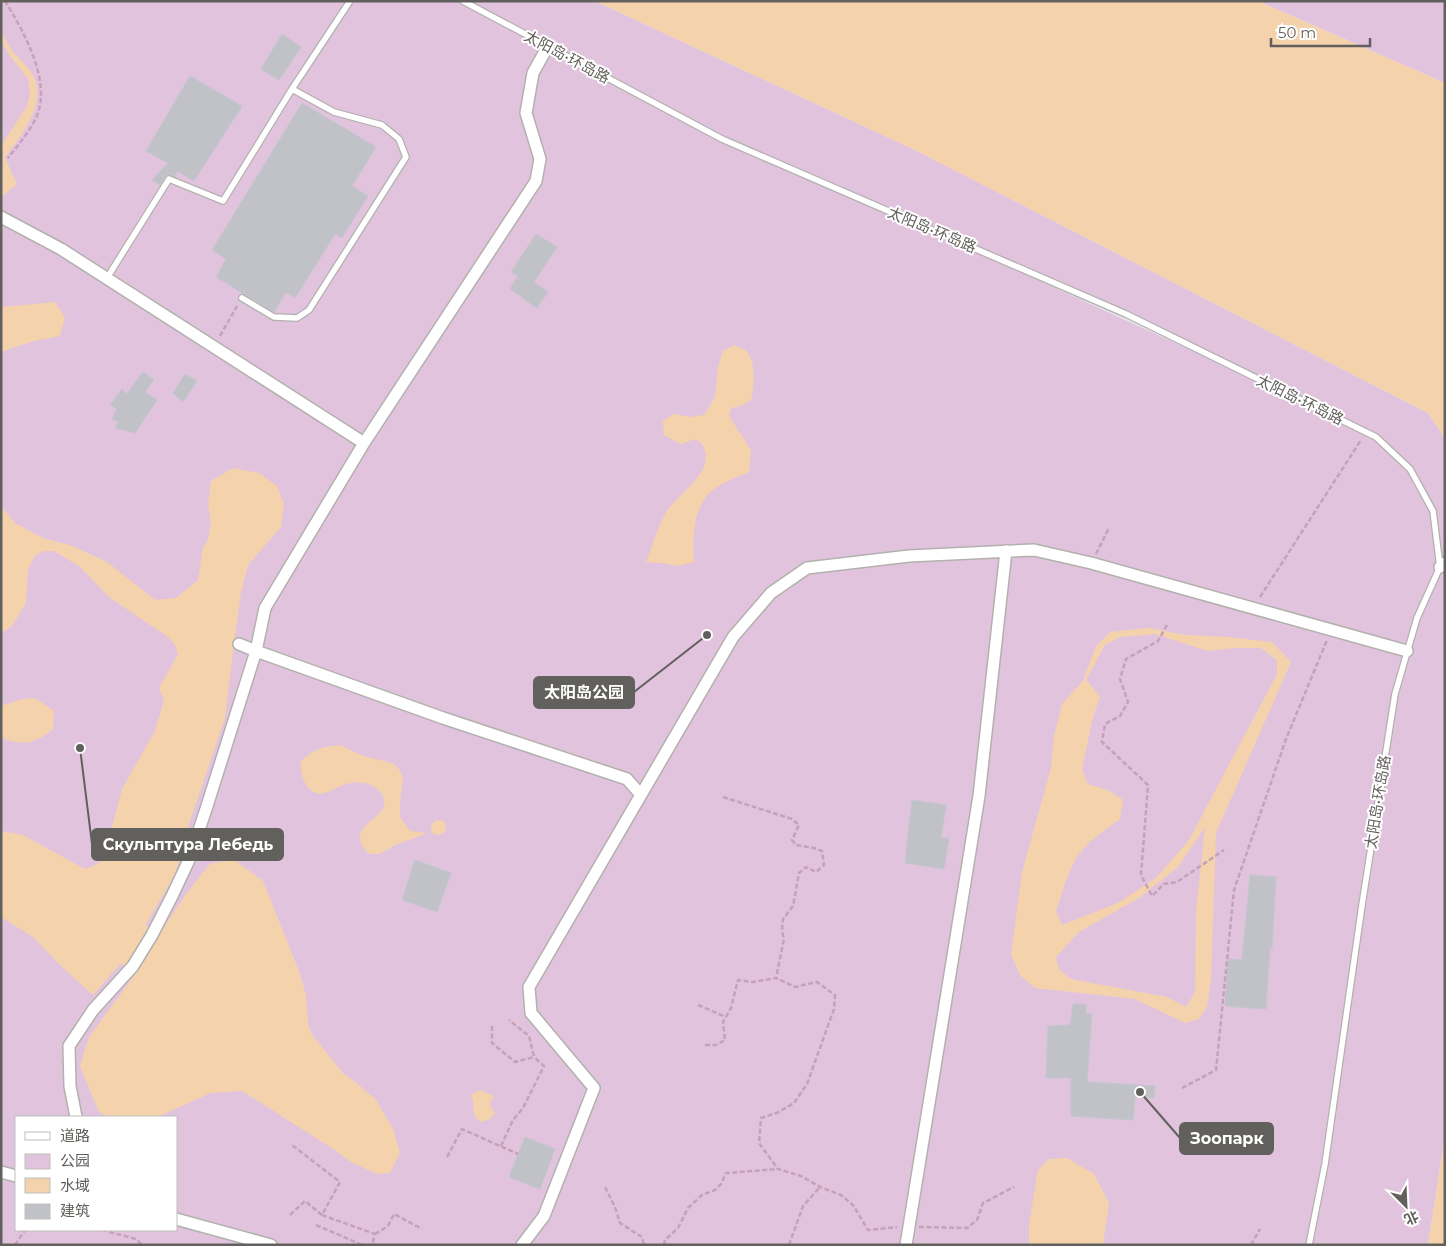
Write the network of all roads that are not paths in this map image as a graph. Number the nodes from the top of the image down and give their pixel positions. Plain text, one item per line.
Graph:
1 (350, 1) edge
2 (463, 1) edge
3 (548, 46) junction
4 (292, 89) junction
5 (1, 217) edge
6 (106, 278) junction
7 (242, 298) road end
8 (364, 443) junction
9 (1006, 551) junction
10 (1442, 565) edge
11 (239, 644) dead end
12 (256, 651) junction
13 (1407, 651) junction
14 (641, 795) junction
15 (76, 1116) edge
16 (1, 1172) edge
17 (15, 1176) edge
18 (178, 1220) edge
19 (271, 1245) edge
20 (522, 1245) edge
21 (906, 1245) edge
22 (1309, 1245) edge

1 - 4 lane
2 - 3 lane, 太阳岛•环岛路
3 - 8 street
3 - 10 lane, 太阳岛•环岛路
4 - 6 lane
4 - 7 lane
5 - 6 street
6 - 8 street
8 - 12 street
9 - 13 street
9 - 14 street
9 - 21 street
10 - 13 lane, 太阳岛•环岛路
11 - 12 street
12 - 14 street
12 - 15 street
13 - 22 lane, 太阳岛•环岛路
14 - 20 street
16 - 17 street
18 - 19 street

